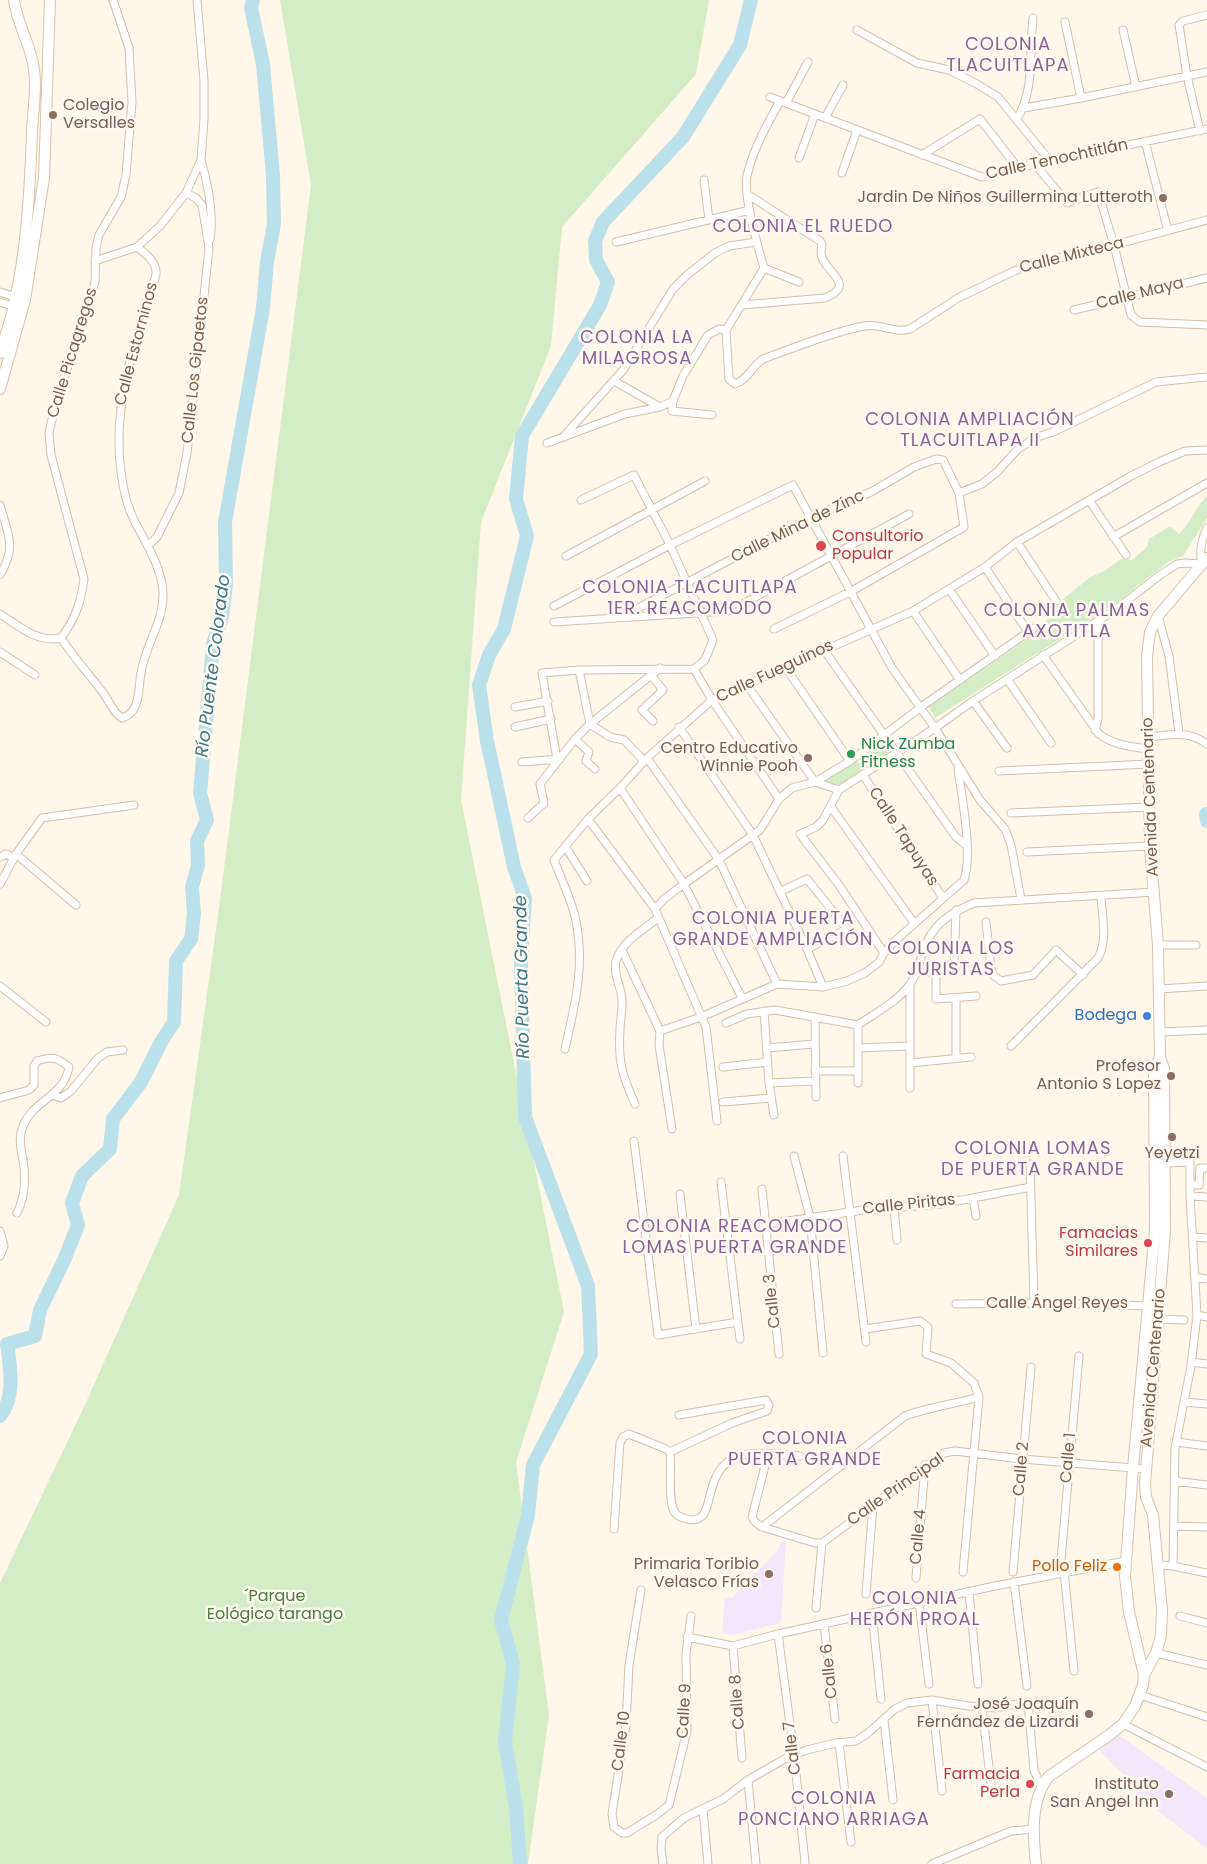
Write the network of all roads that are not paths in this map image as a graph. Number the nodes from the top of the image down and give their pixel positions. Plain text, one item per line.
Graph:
1 (14, 0) edge
2 (50, 0) edge
3 (114, 0) edge
4 (197, 0) edge
5 (1207, 16) edge
6 (1033, 18) dead end
7 (1065, 22) dead end
8 (857, 30) dead end
9 (1123, 30) dead end
10 (50, 45) junction
11 (31, 50) junction
12 (808, 62) dead end
13 (1207, 72) edge
14 (1187, 76) junction
15 (843, 85) dead end
16 (1136, 87) junction
17 (770, 97) dead end
18 (1082, 98) junction
19 (783, 102) junction
20 (1024, 108) junction
21 (815, 114) junction
22 (826, 118) junction
23 (1017, 119) junction
24 (857, 130) junction
25 (1204, 130) edge
26 (1145, 141) junction
27 (922, 155) junction
28 (799, 158) dead end
29 (201, 160) junction
30 (1050, 161) junction
31 (1035, 164) junction
32 (1018, 168) junction
33 (842, 173) dead end
34 (704, 180) dead end
35 (186, 193) junction
36 (747, 194) junction
37 (750, 210) junction
38 (709, 220) junction
39 (1207, 220) edge
40 (1168, 231) junction
41 (616, 242) dead end
42 (756, 242) junction
43 (1114, 245) junction
44 (137, 247) junction
45 (209, 248) junction
46 (95, 260) junction
47 (764, 268) junction
48 (1207, 278) edge
49 (799, 282) dead end
50 (0, 292) edge
51 (1126, 298) junction
52 (0, 302) edge
53 (19, 303) junction
54 (742, 305) junction
55 (1074, 310) dead end
56 (1207, 325) edge
57 (726, 330) junction
58 (0, 353) edge
59 (1207, 377) edge
60 (614, 382) junction
61 (0, 389) edge
62 (673, 401) junction
63 (660, 406) junction
64 (712, 415) dead end
65 (564, 436) junction
66 (547, 443) dead end
67 (1207, 450) edge
68 (705, 481) dead end
69 (1207, 482) edge
70 (959, 493) junction
71 (580, 500) dead end
72 (1089, 500) junction
73 (0, 505) edge
74 (651, 509) junction
75 (909, 514) dead end
76 (810, 518) junction
77 (1207, 528) edge
78 (1113, 537) junction
79 (1017, 542) junction
80 (670, 545) junction
81 (148, 546) junction
82 (1126, 555) dead end
83 (566, 556) dead end
84 (830, 556) junction
85 (1204, 561) edge
86 (984, 567) junction
87 (0, 575) edge
88 (686, 583) junction
89 (949, 589) junction
90 (850, 592) junction
91 (1056, 601) dead end
92 (554, 606) dead end
93 (700, 611) junction
94 (913, 611) junction
95 (0, 614) edge
96 (1158, 616) junction
97 (621, 617) junction
98 (1098, 621) junction
99 (554, 622) dead end
100 (774, 629) dead end
101 (870, 629) junction
102 (61, 638) junction
103 (824, 650) junction
104 (0, 652) edge
105 (1043, 655) junction
106 (995, 656) junction
107 (785, 666) junction
108 (660, 668) junction
109 (694, 669) junction
110 (579, 670) junction
111 (35, 675) dead end
112 (651, 675) junction
113 (1007, 679) junction
114 (960, 680) junction
115 (746, 685) junction
116 (712, 700) junction
117 (548, 701) junction
118 (973, 701) junction
119 (515, 707) dead end
120 (921, 707) junction
121 (552, 719) junction
122 (652, 720) dead end
123 (590, 724) junction
124 (515, 727) dead end
125 (679, 727) junction
126 (935, 728) junction
127 (1095, 730) junction
128 (1179, 734) junction
129 (885, 735) junction
130 (1148, 737) junction
131 (575, 740) junction
132 (1050, 743) dead end
133 (1207, 744) edge
134 (1007, 748) dead end
135 (1148, 748) junction
136 (897, 753) junction
137 (558, 759) junction
138 (645, 759) junction
139 (850, 761) junction
140 (522, 762) dead end
141 (1148, 764) junction
142 (958, 766) junction
143 (595, 769) dead end
144 (999, 771) dead end
145 (863, 775) junction
146 (815, 782) junction
147 (620, 788) junction
148 (839, 790) junction
149 (779, 799) junction
150 (134, 805) dead end
151 (831, 807) junction
152 (1149, 807) junction
153 (1011, 812) dead end
154 (528, 818) dead end
155 (588, 819) junction
156 (753, 835) junction
157 (565, 846) junction
158 (967, 846) junction
159 (1150, 846) junction
160 (1027, 852) dead end
161 (15, 856) junction
162 (0, 857) edge
163 (719, 860) junction
164 (587, 881) dead end
165 (0, 884) edge
166 (684, 884) junction
167 (781, 891) junction
168 (1155, 892) junction
169 (1101, 896) junction
170 (943, 898) junction
171 (1021, 899) junction
172 (76, 904) dead end
173 (655, 909) junction
174 (956, 910) junction
175 (658, 918) junction
176 (986, 922) dead end
177 (914, 923) junction
178 (1158, 945) junction
179 (1196, 945) dead end
180 (807, 949) junction
181 (622, 950) junction
182 (884, 953) junction
183 (936, 972) junction
184 (916, 973) junction
185 (1083, 975) junction
186 (777, 984) junction
187 (0, 986) edge
188 (910, 986) junction
189 (1207, 986) edge
190 (823, 987) junction
191 (1159, 989) junction
192 (976, 996) dead end
193 (742, 998) junction
194 (956, 998) junction
195 (764, 1011) junction
196 (815, 1016) junction
197 (702, 1017) junction
198 (46, 1022) dead end
199 (726, 1022) dead end
200 (858, 1025) junction
201 (1207, 1030) edge
202 (660, 1031) junction
203 (1160, 1032) junction
204 (814, 1044) junction
205 (910, 1046) junction
206 (1011, 1046) dead end
207 (767, 1048) junction
208 (858, 1048) junction
209 (565, 1049) dead end
210 (123, 1050) dead end
211 (971, 1057) dead end
212 (1160, 1057) junction
213 (956, 1058) junction
214 (768, 1062) junction
215 (910, 1063) junction
216 (723, 1067) dead end
217 (815, 1071) junction
218 (858, 1071) junction
219 (815, 1081) junction
220 (769, 1083) junction
221 (858, 1083) dead end
222 (910, 1088) dead end
223 (52, 1096) junction
224 (816, 1097) dead end
225 (0, 1098) edge
226 (771, 1098) junction
227 (723, 1102) dead end
228 (634, 1104) dead end
229 (774, 1115) dead end
230 (716, 1122) dead end
231 (672, 1129) dead end
232 (634, 1141) dead end
233 (794, 1156) dead end
234 (843, 1156) dead end
235 (1166, 1163) junction
236 (1030, 1164) dead end
237 (1207, 1168) edge
238 (721, 1182) dead end
239 (1190, 1185) junction
240 (1031, 1187) junction
241 (762, 1189) dead end
242 (680, 1194) dead end
243 (1190, 1196) junction
244 (1207, 1197) edge
245 (973, 1198) junction
246 (894, 1208) junction
247 (850, 1211) junction
248 (17, 1213) dead end
249 (976, 1216) dead end
250 (810, 1218) junction
251 (765, 1224) junction
252 (0, 1230) edge
253 (726, 1230) junction
254 (1193, 1237) junction
255 (1207, 1238) edge
256 (897, 1240) dead end
257 (0, 1256) edge
258 (1195, 1277) junction
259 (1207, 1279) edge
260 (1034, 1303) junction
261 (956, 1304) dead end
262 (1148, 1305) junction
263 (1159, 1306) junction
264 (1197, 1316) junction
265 (1207, 1317) edge
266 (1158, 1319) junction
267 (1184, 1320) dead end
268 (738, 1322) junction
269 (696, 1329) junction
270 (865, 1329) junction
271 (740, 1339) dead end
272 (866, 1342) dead end
273 (823, 1353) dead end
274 (779, 1354) dead end
275 (1079, 1356) dead end
276 (1192, 1362) junction
277 (1207, 1364) edge
278 (1031, 1367) dead end
279 (979, 1397) junction
280 (1184, 1402) junction
281 (1207, 1404) edge
282 (679, 1415) dead end
283 (1176, 1442) junction
284 (1207, 1446) edge
285 (670, 1452) junction
286 (973, 1453) junction
287 (768, 1454) junction
288 (800, 1456) dead end
289 (1022, 1459) junction
290 (1069, 1463) junction
291 (925, 1465) junction
292 (1133, 1468) junction
293 (1146, 1469) junction
294 (1174, 1481) junction
295 (1207, 1485) edge
296 (1132, 1496) junction
297 (1146, 1497) junction
298 (873, 1505) junction
299 (1174, 1526) junction
300 (762, 1527) junction
301 (1207, 1527) edge
302 (614, 1529) dead end
303 (822, 1543) junction
304 (1061, 1560) dead end
305 (1126, 1561) junction
306 (1159, 1565) junction
307 (1174, 1566) junction
308 (963, 1572) dead end
309 (1013, 1572) dead end
310 (1064, 1572) junction
311 (1207, 1572) edge
312 (916, 1578) dead end
313 (1014, 1582) junction
314 (641, 1590) dead end
315 (969, 1592) junction
316 (866, 1594) dead end
317 (920, 1602) junction
318 (816, 1608) dead end
319 (872, 1613) junction
320 (691, 1616) dead end
321 (1180, 1616) dead end
322 (1207, 1622) edge
323 (824, 1624) junction
324 (778, 1634) junction
325 (688, 1637) junction
326 (733, 1646) junction
327 (1156, 1653) junction
328 (1207, 1665) edge
329 (1074, 1671) dead end
330 (1144, 1675) junction
331 (928, 1684) dead end
332 (978, 1684) dead end
333 (1027, 1686) dead end
334 (1140, 1695) junction
335 (881, 1699) dead end
336 (932, 1700) junction
337 (982, 1708) junction
338 (1207, 1717) edge
339 (835, 1718) dead end
340 (884, 1720) junction
341 (1123, 1724) junction
342 (839, 1743) junction
343 (794, 1754) junction
344 (742, 1758) dead end
345 (1207, 1767) edge
346 (748, 1780) junction
347 (991, 1784) dead end
348 (1041, 1786) junction
349 (942, 1792) dead end
350 (893, 1800) dead end
351 (669, 1805) joint
352 (703, 1810) junction
353 (1034, 1831) junction
354 (851, 1842) dead end
355 (805, 1863) dead end
356 (663, 1864) edge
357 (708, 1864) edge
358 (756, 1864) edge
359 (932, 1864) edge
360 (1036, 1864) edge

1 - 11 main road
2 - 10 main road
3 - 46 street, Calle Picagregos
4 - 29 street
5 - 14 street
6 - 20 street
7 - 18 street
8 - 23 street
9 - 16 street
10 - 11 main road
10 - 53 main road
11 - 53 main road
12 - 19 street
13 - 14 street
14 - 16 street
14 - 25 street
15 - 22 street
16 - 18 street
17 - 19 street, Calle Tenochtitlán
18 - 20 street
19 - 21 street, Calle Tenochtitlán
19 - 36 street
20 - 23 street
21 - 22 street, Calle Tenochtitlán
21 - 28 street
22 - 24 street, Calle Tenochtitlán
23 - 30 street
24 - 27 street, Calle Tenochtitlán
24 - 33 street
25 - 26 street, Calle Tenochtitlán
26 - 30 street, Calle Tenochtitlán
26 - 40 street
27 - 32 street, Calle Tenochtitlán
27 - 32 street
29 - 35 street
29 - 45 street
30 - 31 street, Calle Tenochtitlán
31 - 32 street, Calle Tenochtitlán
31 - 43 street
34 - 38 street
35 - 44 street
35 - 45 street, Calle Los Gipaetos
36 - 37 street
36 - 54 street
37 - 38 street
37 - 42 street
38 - 41 street
39 - 40 street, Calle Mixteca
40 - 43 street, Calle Mixteca
42 - 47 street
42 - 60 street
43 - 51 street
43 - 57 street, Calle Mixteca
44 - 46 street
44 - 81 street, Calle Estorninos
45 - 81 street, Calle Los Gipaetos
46 - 102 street, Calle Picagregos
47 - 49 street
47 - 54 street
48 - 51 street, Calle Maya
50 - 53 street
51 - 55 street, Calle Maya
51 - 56 street
52 - 53 street
53 - 58 main road
53 - 61 main road
54 - 57 street
57 - 62 street
59 - 70 street
60 - 63 street
60 - 65 street
62 - 63 street
62 - 64 street
63 - 65 street
65 - 66 street
67 - 72 street, Calle Fueguinos
68 - 74 street
69 - 78 street
70 - 76 street, Calle Mina de Zinc
70 - 90 street, Calle Mina de Zinc
71 - 74 street
72 - 78 street
72 - 79 street, Calle Fueguinos
73 - 87 street
74 - 80 street
74 - 83 street
75 - 84 street
76 - 80 street
76 - 84 street
76 - 88 street, Calle Mina de Zinc
77 - 85 street
78 - 82 street
79 - 86 street, Calle Fueguinos
79 - 91 street
80 - 88 street
80 - 92 street
81 - 102 street, Calle Estorninos
84 - 90 street
84 - 93 street
85 - 96 main road, Avenida Centenario
85 - 98 street
86 - 89 street, Calle Fueguinos
86 - 106 street
88 - 93 street
88 - 97 street, Calle Mina de Zinc
89 - 94 street, Calle Fueguinos
89 - 106 street
90 - 100 street
90 - 101 street
93 - 97 street
93 - 109 street
94 - 101 street, Calle Fueguinos
94 - 114 street
95 - 102 street
96 - 128 street
96 - 130 main road, Avenida Centenario
97 - 99 street
98 - 105 street
98 - 127 street
101 - 103 street, Calle Fueguinos
101 - 120 street
103 - 107 street, Calle Fueguinos
103 - 129 street
104 - 111 street
105 - 113 street
105 - 127 street
106 - 114 street
107 - 115 street, Calle Fueguinos
107 - 139 street
108 - 109 street
108 - 110 street
108 - 112 street
109 - 116 street
110 - 117 street
110 - 123 street
112 - 122 street
112 - 123 street
113 - 118 street
113 - 132 street
114 - 120 street
115 - 116 street, Calle Fueguinos
115 - 146 street
116 - 125 street, Calle Fueguinos
116 - 149 street
117 - 119 street
117 - 121 street
118 - 126 street
118 - 134 street
120 - 126 street
120 - 129 street
121 - 124 street
121 - 137 street
123 - 131 street
123 - 138 street
125 - 138 street, Calle Fueguinos
125 - 156 street
126 - 136 street
126 - 142 street
127 - 135 street
128 - 130 street
128 - 133 street
129 - 136 street
129 - 139 street
130 - 135 main road, Avenida Centenario
131 - 137 street
131 - 143 street
135 - 141 main road, Avenida Centenario
136 - 145 street
136 - 158 street
137 - 140 street
137 - 154 street
138 - 147 street, Calle Fueguinos
138 - 163 street
139 - 146 street
141 - 144 street
141 - 152 main road, Avenida Centenario
142 - 158 street
142 - 171 street
145 - 148 street
145 - 170 street, Calle Tapuyas
146 - 148 street
146 - 149 street
147 - 155 street, Calle Fueguinos
147 - 166 street
148 - 151 street
149 - 156 street
150 - 161 street
151 - 177 street
151 - 182 street
152 - 153 street
152 - 159 main road, Avenida Centenario
155 - 157 street, Calle Fueguinos
155 - 173 street
156 - 163 street
156 - 167 street
157 - 164 street
157 - 209 street, Calle Fueguinos
158 - 170 street
159 - 160 street
159 - 168 main road, Avenida Centenario
161 - 162 street
161 - 165 street
161 - 172 street
163 - 166 street
163 - 186 street
166 - 173 street
166 - 193 street
167 - 180 street
167 - 180 street
168 - 169 street
168 - 178 main road, Avenida Centenario
169 - 171 street
169 - 185 street
170 - 177 street
171 - 174 street
173 - 175 street
174 - 183 street
174 - 184 street
175 - 181 street
175 - 197 street
176 - 185 street
177 - 182 street
178 - 179 street
178 - 191 main road, Avenida Centenario
180 - 190 street
181 - 202 street
181 - 228 street
182 - 190 street
183 - 184 street
183 - 194 street
184 - 188 street
185 - 206 street
186 - 190 street
186 - 193 street
187 - 198 street
188 - 200 street
188 - 205 street
189 - 191 street
191 - 203 main road, Avenida Centenario
192 - 194 street
193 - 197 street
194 - 213 street
195 - 196 street
195 - 199 street
195 - 207 street
196 - 200 street
196 - 204 street
197 - 202 street
197 - 230 street
200 - 208 street
201 - 203 street
202 - 231 street
203 - 212 main road, Avenida Centenario
204 - 207 street
204 - 217 street
205 - 208 street
205 - 215 street
207 - 214 street
208 - 218 street
210 - 223 street
211 - 213 street
212 - 235 main road, Avenida Centenario
212 - 262 main road, Avenida Centenario
213 - 215 street
214 - 216 street
214 - 220 street
215 - 222 street
217 - 218 street
217 - 219 street
218 - 221 street
219 - 220 street
219 - 224 street
220 - 226 street
223 - 225 street
223 - 248 street
226 - 227 street
226 - 229 street
232 - 269 street
233 - 250 street
234 - 247 street
235 - 239 street
235 - 263 main road, Avenida Centenario
236 - 240 street
237 - 239 street
238 - 253 street
239 - 243 street
240 - 245 street, Calle Piritas
240 - 260 street
241 - 251 street, Calle 3
242 - 269 street
243 - 244 street
243 - 254 street
245 - 246 street, Calle Piritas
245 - 249 street
246 - 247 street, Calle Piritas
246 - 256 street
247 - 250 street, Calle Piritas
247 - 270 street
250 - 251 street, Calle Piritas
250 - 273 street
251 - 253 street, Calle Piritas
251 - 274 street, Calle 3
252 - 257 street
253 - 268 street
254 - 255 street
254 - 258 street
258 - 259 street
258 - 264 street
260 - 261 street, Calle Ángel Reyes
260 - 262 street, Calle Ángel Reyes
262 - 263 street, Calle Ángel Reyes
262 - 292 main road, Avenida Centenario
263 - 266 main road, Avenida Centenario
264 - 265 street
264 - 276 street
266 - 267 street
266 - 293 main road, Avenida Centenario
268 - 269 street
268 - 271 street
270 - 272 street
270 - 279 street
275 - 290 street, Calle 1
276 - 277 street
276 - 280 street
278 - 289 street, Calle 2
279 - 286 street
279 - 300 street
280 - 281 street
280 - 283 street
282 - 285 street
283 - 284 street
283 - 294 street
285 - 287 street
285 - 302 street
286 - 289 street, Calle Principal
286 - 291 street, Calle Principal
286 - 308 street
287 - 288 street
287 - 300 street
289 - 290 street, Calle Principal
289 - 309 street, Calle 2
290 - 292 street, Calle Principal
290 - 304 street, Calle 1
291 - 298 street, Calle Principal
291 - 312 street, Calle 4
292 - 293 street, Calle Principal
292 - 296 main road, Avenida Centenario
293 - 297 main road, Avenida Centenario
294 - 295 street
294 - 299 street
296 - 297 main road
296 - 305 main road, Avenida Centenario
297 - 306 main road, Avenida Centenario
298 - 303 street, Calle Principal
298 - 316 street
299 - 301 street
299 - 307 street
300 - 303 street
303 - 318 street
305 - 310 street
305 - 330 main road, Avenida Centenario
306 - 307 street
306 - 327 main road, Avenida Centenario
307 - 311 street
310 - 313 street
310 - 329 street
313 - 315 street
313 - 333 street
314 - 351 street, Calle 10
315 - 317 street
315 - 332 street
317 - 319 street
317 - 331 street
319 - 323 street
319 - 335 street
320 - 325 street, Calle 9
321 - 322 street
323 - 324 street
323 - 339 street, Calle 6
324 - 326 street
324 - 343 street, Calle 7
325 - 326 street
325 - 351 street, Calle 9
326 - 344 street, Calle 8
327 - 328 street
327 - 330 main road, Avenida Centenario
330 - 334 main road, Avenida Centenario
334 - 338 street
334 - 341 main road, Avenida Centenario
336 - 337 street
336 - 340 street
336 - 349 street
337 - 347 street
337 - 348 street
340 - 342 street
340 - 350 street
341 - 345 street
341 - 348 main road, Avenida Centenario
342 - 343 street
342 - 354 street
343 - 346 street
343 - 355 street, Calle 7
346 - 352 street
346 - 358 street
348 - 353 main road
352 - 356 street
352 - 357 street
353 - 359 street
353 - 360 main road

